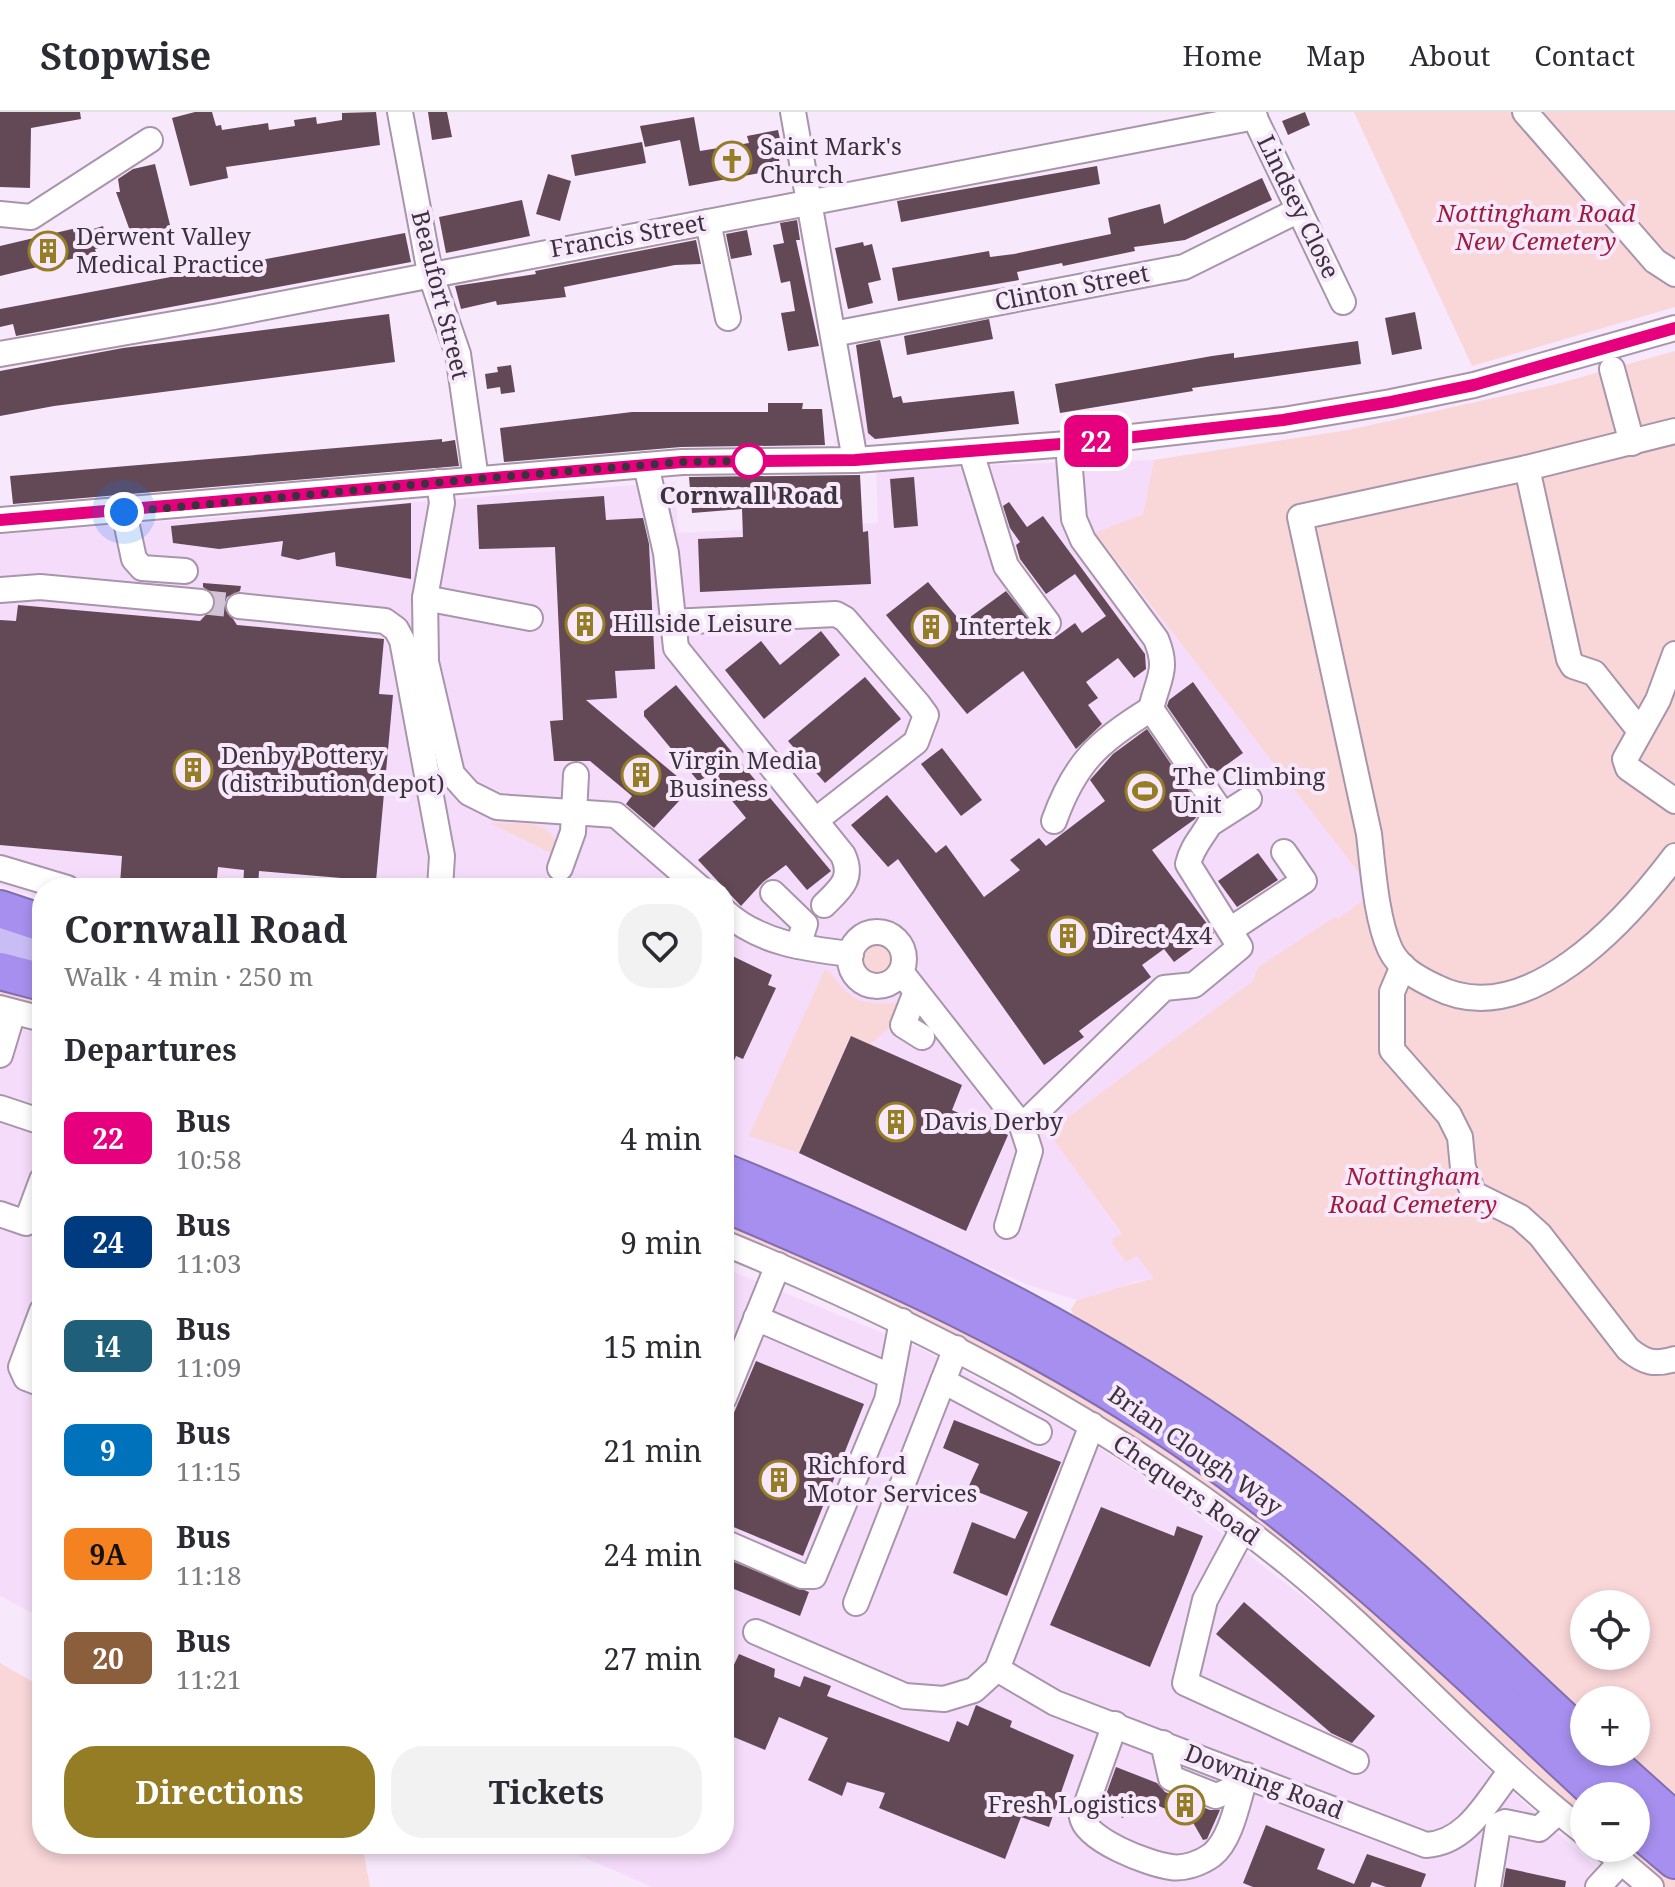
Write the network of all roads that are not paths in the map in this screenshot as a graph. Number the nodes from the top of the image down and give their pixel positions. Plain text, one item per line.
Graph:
1 (400, 112) edge
2 (793, 112) edge
3 (1525, 112) edge
4 (1254, 115) edge
5 (150, 140) dead end
6 (810, 203) junction
7 (1299, 210) junction
8 (0, 214) edge
9 (708, 222) junction
10 (430, 273) junction
11 (1675, 274) edge
12 (1343, 302) dead end
13 (728, 318) dead end
14 (1675, 328) edge
15 (833, 334) junction
16 (0, 354) edge
17 (1612, 369) dead end
18 (1675, 431) edge
19 (1632, 443) junction
20 (1068, 444) junction
21 (971, 452) junction
22 (855, 460) junction
23 (646, 465) junction
24 (1527, 468) junction
25 (476, 479) junction
26 (439, 482) junction
27 (124, 512) junction
28 (0, 520) edge
29 (185, 571) dead end
30 (0, 590) edge
31 (425, 598) junction
32 (201, 602) tunnel mouth
33 (239, 606) tunnel mouth
34 (530, 618) dead end
35 (671, 622) junction
36 (1048, 623) dead end
37 (1675, 654) edge
38 (1151, 709) junction
39 (1640, 731) junction
40 (576, 775) dead end
41 (1675, 801) edge
42 (574, 810) junction
43 (816, 820) junction
44 (1054, 821) dead end
45 (1284, 852) dead end
46 (1675, 856) edge
47 (0, 868) edge
48 (560, 868) dead end
49 (34, 878) edge
50 (441, 878) edge
51 (688, 878) edge
52 (773, 893) dead end
53 (824, 905) dead end
54 (0, 909) edge
55 (734, 918) edge
56 (32, 920) edge
57 (1230, 930) junction
58 (0, 940) edge
59 (798, 946) junction
60 (32, 948) edge
61 (851, 954) junction
62 (1403, 966) junction
63 (0, 971) edge
64 (901, 972) junction
65 (32, 979) edge
66 (916, 992) junction
67 (6, 1010) edge
68 (32, 1016) edge
69 (922, 1037) dead end
70 (0, 1055) edge
71 (0, 1108) edge
72 (32, 1119) edge
73 (1022, 1126) junction
74 (734, 1176) edge
75 (32, 1207) edge
76 (734, 1207) edge
77 (0, 1214) edge
78 (1007, 1226) dead end
79 (734, 1247) edge
80 (778, 1265) junction
81 (756, 1318) junction
82 (902, 1321) junction
83 (32, 1338) edge
84 (956, 1348) junction
85 (1675, 1359) edge
86 (734, 1373) edge
87 (890, 1376) junction
88 (32, 1380) edge
89 (943, 1381) junction
90 (1092, 1425) junction
91 (1039, 1432) dead end
92 (1243, 1529) junction
93 (734, 1546) edge
94 (856, 1603) dead end
95 (756, 1632) dead end
96 (997, 1669) junction
97 (1115, 1724) junction
98 (1570, 1726) edge
99 (1356, 1761) dead end
100 (1614, 1766) edge
101 (1510, 1772) junction
102 (1245, 1780) junction
103 (1586, 1782) edge
104 (1558, 1812) junction
105 (1570, 1821) edge
106 (1675, 1821) edge
107 (1650, 1839) edge
108 (1675, 1860) edge
109 (1610, 1862) edge
110 (1622, 1862) edge
111 (1488, 1887) edge
112 (1598, 1887) edge
113 (1651, 1887) edge

1 - 10 street, Beaufort Street
2 - 6 street
3 - 11 street
4 - 6 street, Francis Street
4 - 7 street, Lindsey Close
5 - 8 street
6 - 9 street, Francis Street
6 - 15 street
7 - 12 street, Lindsey Close
7 - 15 street, Clinton Street
9 - 10 street, Francis Street
9 - 13 street
10 - 16 street, Francis Street
10 - 25 street, Beaufort Street
14 - 20 street
15 - 22 street
17 - 19 street
18 - 19 street
19 - 24 street
20 - 21 street
20 - 38 street
21 - 22 street
21 - 36 street
22 - 23 street
23 - 25 street
23 - 35 street
24 - 39 street
24 - 62 street
25 - 26 street
26 - 27 street
26 - 31 street
27 - 28 street
27 - 29 street
30 - 32 street
31 - 34 street
31 - 42 street
33 - 50 street
35 - 43 street
35 - 43 street
37 - 39 street
38 - 44 street
38 - 57 street
39 - 41 street
40 - 42 street
42 - 48 street
42 - 51 street
43 - 53 street
45 - 57 street
46 - 62 street
47 - 49 street
52 - 59 street
54 - 56 highway
55 - 59 street
57 - 73 street
58 - 60 main road
59 - 61 street
61 - 64 street
61 - 64 street
62 - 85 street
63 - 65 highway
64 - 66 street
66 - 69 street
66 - 73 street
67 - 68 street
67 - 70 street
71 - 72 street
73 - 78 street
74 - 98 highway, Brian Clough Way
75 - 77 street
76 - 103 highway, Brian Clough Way
79 - 80 street, Chequers Road
80 - 81 street
80 - 82 street, Chequers Road
81 - 86 street
81 - 87 street
82 - 84 street, Chequers Road
82 - 87 street
83 - 88 street
84 - 89 street
84 - 90 street, Chequers Road
87 - 93 street
89 - 91 street
89 - 94 street
90 - 92 street, Chequers Road
90 - 96 street
92 - 99 street
92 - 101 street, Chequers Road
95 - 96 street
96 - 97 street, Downing Road
97 - 102 street, Downing Road
97 - 102 street
100 - 106 highway
101 - 102 street, Downing Road
101 - 104 street, Chequers Road
104 - 105 street, Chequers Road
104 - 111 street
107 - 108 highway
109 - 112 street
110 - 113 street

